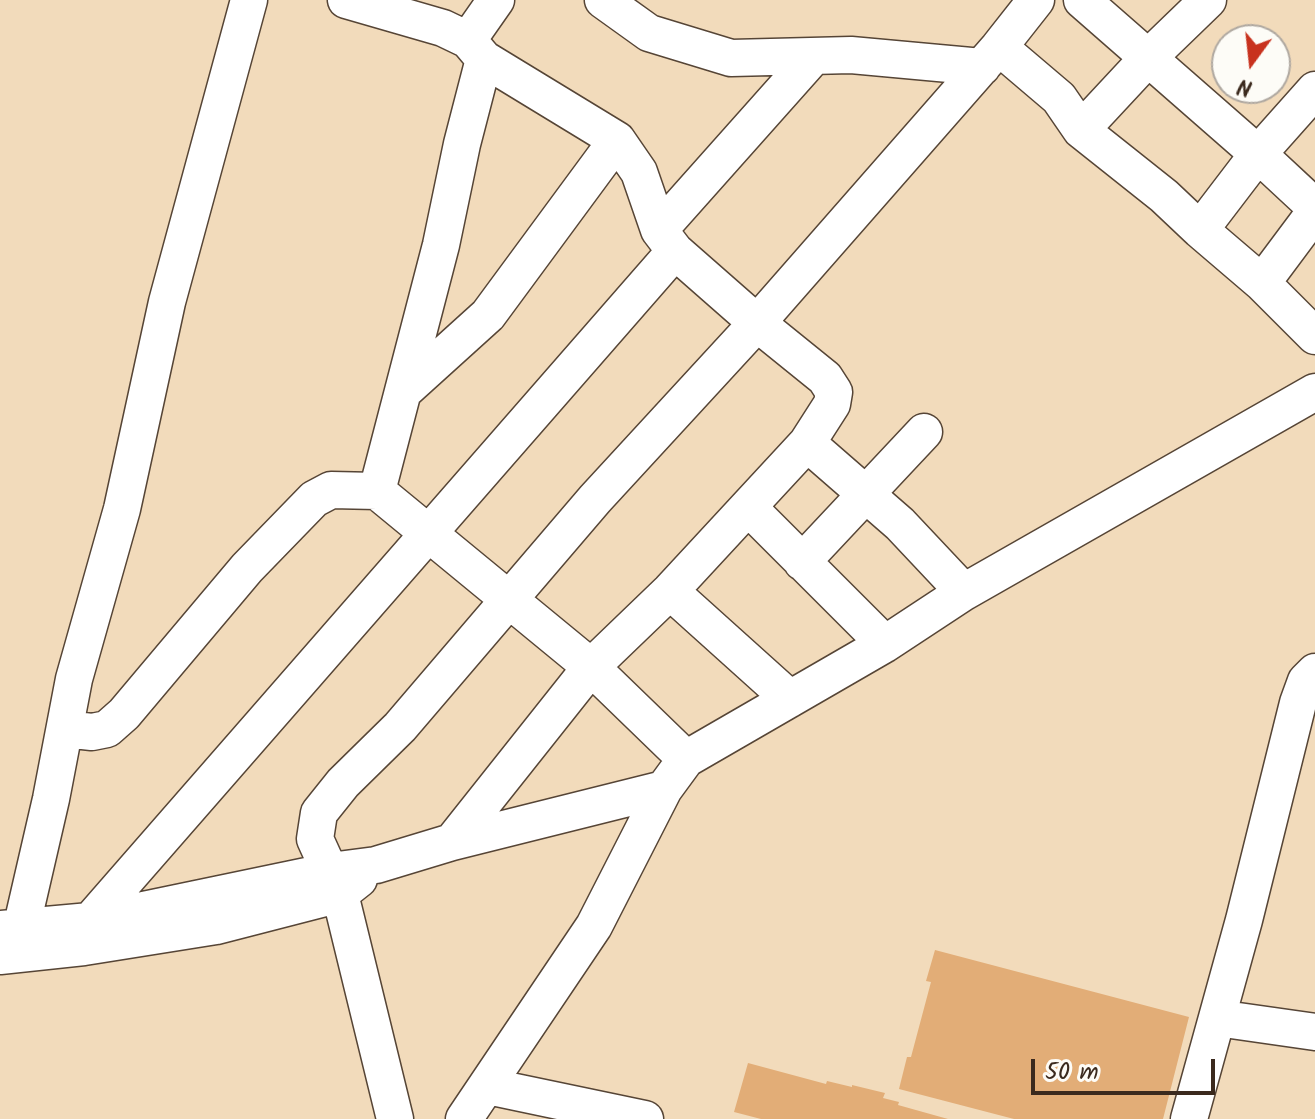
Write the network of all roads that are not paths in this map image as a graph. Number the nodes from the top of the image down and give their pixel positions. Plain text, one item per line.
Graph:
1 (249, 0) edge
2 (346, 0) edge
3 (496, 0) edge
4 (603, 0) edge
5 (1036, 0) edge
6 (1082, 0) edge
7 (1208, 0) edge
8 (476, 49) junction
9 (813, 57) junction
10 (991, 57) junction
11 (1148, 58) junction
12 (1315, 90) edge
13 (1081, 130) junction
14 (617, 140) junction
15 (1258, 154) junction
16 (1315, 210) edge
17 (1200, 230) junction
18 (667, 241) junction
19 (1262, 283) junction
20 (757, 323) junction
21 (1315, 336) edge
22 (404, 391) junction
23 (1315, 392) edge
24 (924, 432) dead end
25 (807, 443) junction
26 (377, 491) junction
27 (866, 494) junction
28 (749, 508) junction
29 (429, 534) junction
30 (802, 562) junction
31 (670, 591) junction
32 (964, 592) junction
33 (509, 600) junction
34 (885, 644) junction
35 (591, 667) junction
36 (1315, 672) edge
37 (790, 699) junction
38 (65, 729) junction
39 (686, 759) junction
40 (664, 789) junction
41 (452, 842) junction
42 (335, 882) junction
43 (90, 921) junction
44 (7, 938) edge
45 (1217, 1018) junction
46 (1315, 1032) edge
47 (487, 1086) junction
48 (395, 1119) edge
49 (464, 1119) edge
50 (645, 1119) edge
51 (1189, 1119) edge

1 - 38 street
2 - 8 street
3 - 8 street
4 - 9 street
5 - 10 street
6 - 11 street
7 - 11 street
8 - 14 street
8 - 22 street
9 - 10 street
9 - 18 street
10 - 13 street
10 - 20 street
11 - 13 street
11 - 15 street
12 - 15 street
13 - 17 street
14 - 18 street
14 - 22 street
15 - 16 street
15 - 17 street
16 - 19 street
17 - 19 street
18 - 20 street
18 - 29 street
19 - 21 street
20 - 25 street
20 - 33 street
22 - 26 street
23 - 32 street
24 - 27 street
25 - 27 street
25 - 28 street
26 - 29 street
26 - 38 street
27 - 30 street
27 - 32 street
28 - 30 street
28 - 31 street
29 - 33 street
29 - 43 street
30 - 34 street
31 - 35 street
31 - 37 street
32 - 34 street
33 - 35 street
33 - 42 street
34 - 37 street
35 - 39 street
35 - 41 street
36 - 45 street
37 - 39 street
38 - 44 street
39 - 40 street
40 - 41 street
40 - 47 street
41 - 42 street
42 - 43 street
42 - 44 street
42 - 48 street
43 - 44 street
45 - 46 street
45 - 51 street
47 - 49 street
47 - 50 street

